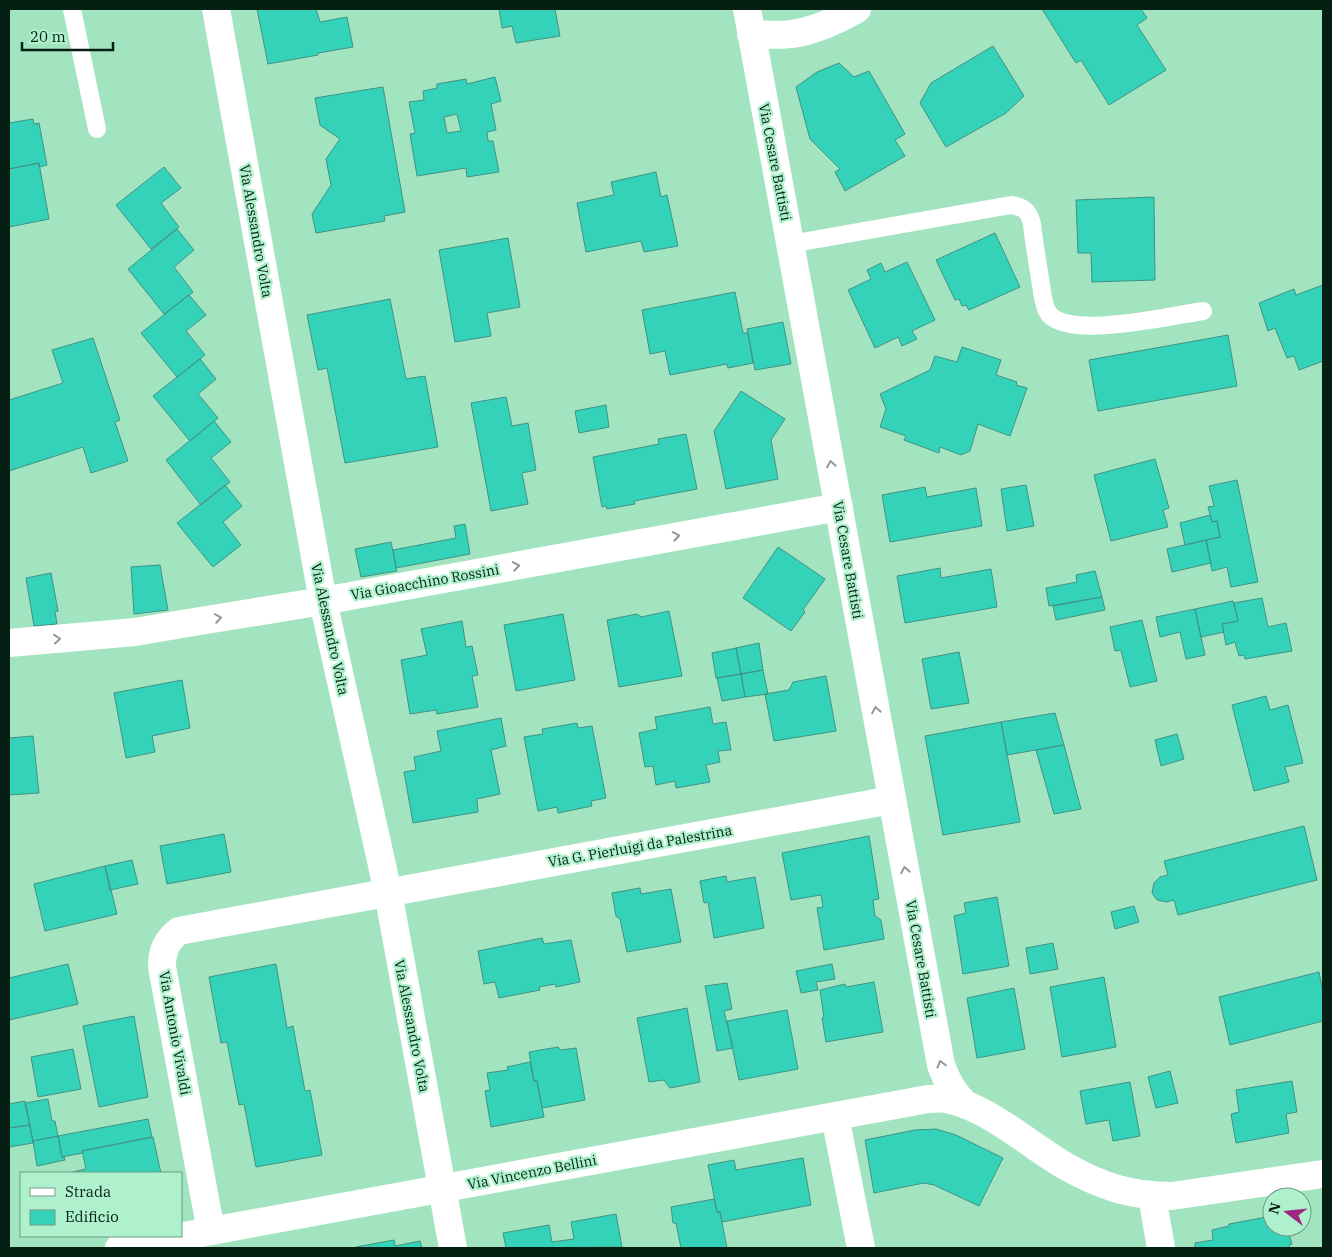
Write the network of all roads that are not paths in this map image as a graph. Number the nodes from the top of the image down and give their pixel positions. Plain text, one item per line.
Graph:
1 (72, 9) edge
2 (216, 9) edge
3 (857, 9) edge
4 (749, 21) edge
5 (96, 129) dead end
6 (790, 244) junction
7 (1203, 310) dead end
8 (839, 506) junction
9 (323, 601) junction
10 (9, 643) edge
11 (892, 800) junction
12 (388, 892) junction
13 (956, 1102) junction
14 (835, 1116) junction
15 (1323, 1174) edge
16 (443, 1188) junction
17 (1152, 1196) junction
18 (211, 1231) junction
19 (182, 1236) edge
20 (179, 1237) edge
21 (119, 1248) edge
22 (454, 1248) edge
23 (861, 1248) edge
24 (1161, 1248) edge

1 - 5 lane
2 - 9 street, Via Alessandro Volta
3 - 4 street
4 - 6 street, Via Cesare Battisti
6 - 7 lane
8 -> 6 street, Via Cesare Battisti
9 -> 8 street, Via Gioacchino Rossini
11 -> 8 street, Via Cesare Battisti
10 -> 9 street, Via Gioacchino Rossini
9 - 12 street, Via Alessandro Volta
11 - 12 street, Via G. Pierluigi da Palestrina
13 -> 11 street, Via Cesare Battisti
12 - 16 street, Via Alessandro Volta
12 - 18 street, Via Antonio Vivaldi
13 - 14 street, Via Vincenzo Bellini
13 - 17 street, Via Cesare Battisti
14 - 16 street, Via Vincenzo Bellini
14 - 23 street
15 - 17 street, Via Cesare Battisti
16 - 18 street, Via Vincenzo Bellini
16 - 22 street, Via Alessandro Volta
17 - 24 street
18 - 19 street, Via Vincenzo Bellini
20 - 21 street, Via Vincenzo Bellini

